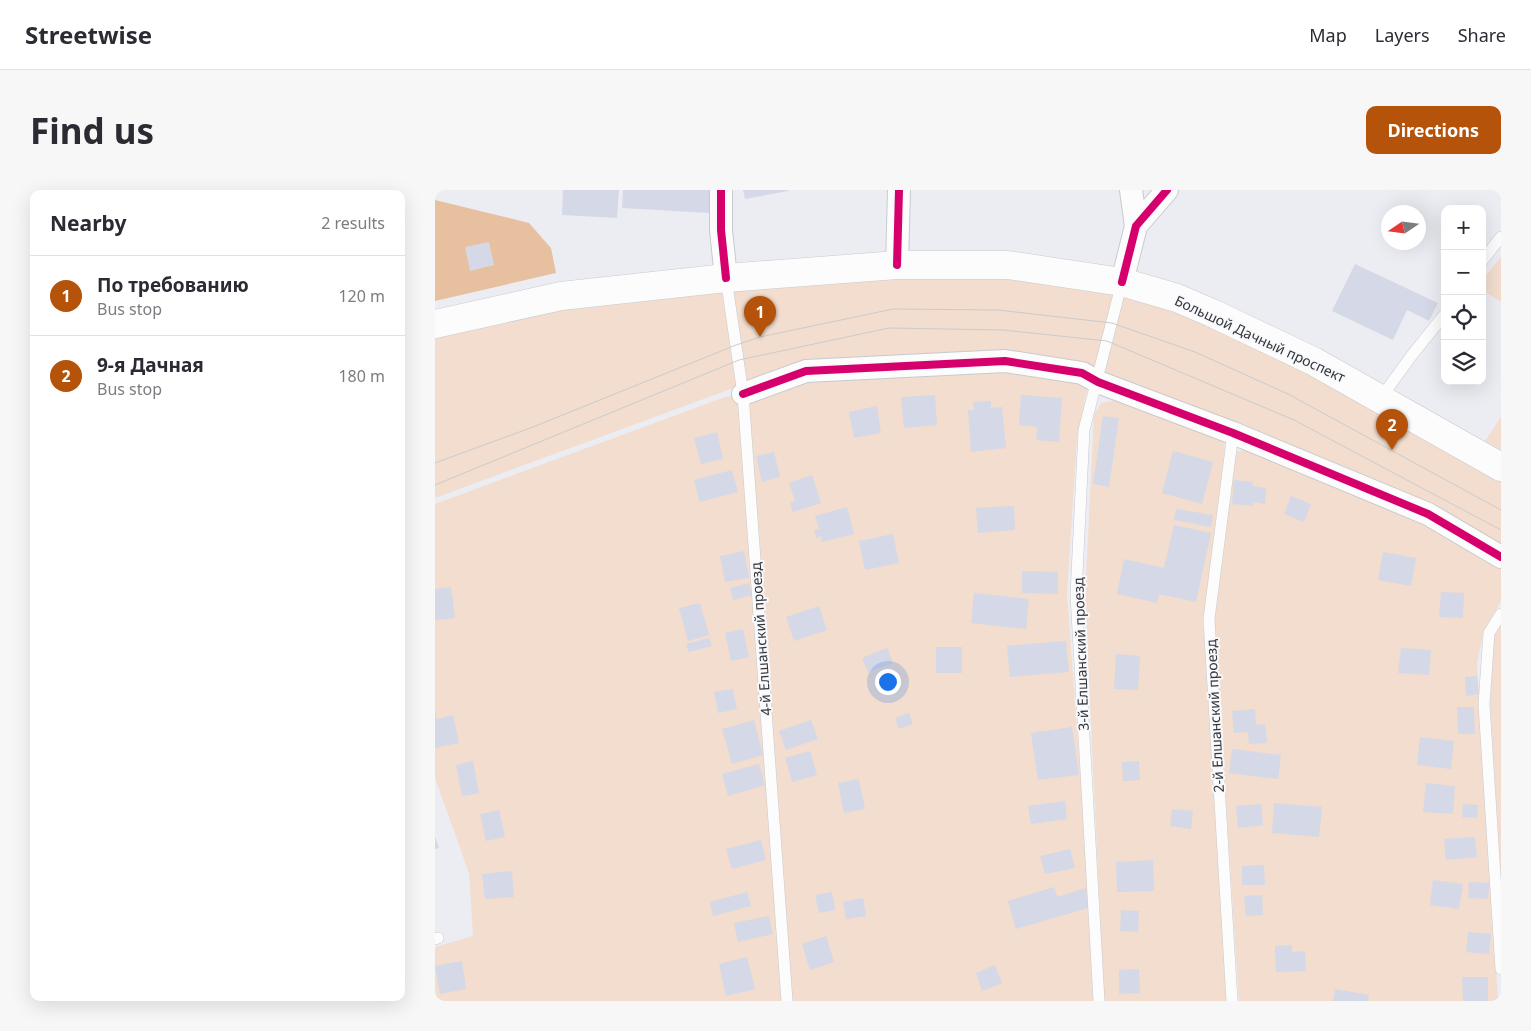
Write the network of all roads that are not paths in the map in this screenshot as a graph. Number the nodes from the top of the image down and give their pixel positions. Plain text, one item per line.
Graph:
1 (721, 190) edge
2 (899, 190) edge
3 (1131, 190) edge
4 (1167, 190) edge
5 (1136, 226) junction
6 (1501, 237) edge
7 (1486, 256) edge
8 (897, 265) junction
9 (726, 278) junction
10 (1122, 282) junction
11 (1441, 319) edge
12 (435, 324) edge
13 (1098, 382) junction
14 (743, 394) junction
15 (1381, 399) junction
16 (1233, 432) junction
17 (1501, 467) edge
18 (1501, 557) edge
19 (1501, 614) edge
20 (1501, 969) edge
21 (787, 1001) edge
22 (1099, 1001) edge
23 (1232, 1001) edge

1 - 9 street
2 - 8 street
3 - 5 street
4 - 5 street
5 - 10 street
6 - 7 lane
8 - 9 main road, Большой Дачный проспект
8 - 10 main road, Большой Дачный проспект
9 - 12 main road, Большой Дачный проспект
9 - 14 lane, 4-й Елшанский проезд
10 - 13 lane, 3-й Елшанский проезд
10 - 15 main road, Большой Дачный проспект
11 - 15 lane
13 - 14 street
13 - 16 street
13 - 22 lane, 3-й Елшанский проезд
14 - 21 lane, 4-й Елшанский проезд
15 - 17 main road, Большой Дачный проспект
16 - 18 street
16 - 23 lane, 2-й Елшанский проезд
19 - 20 lane

